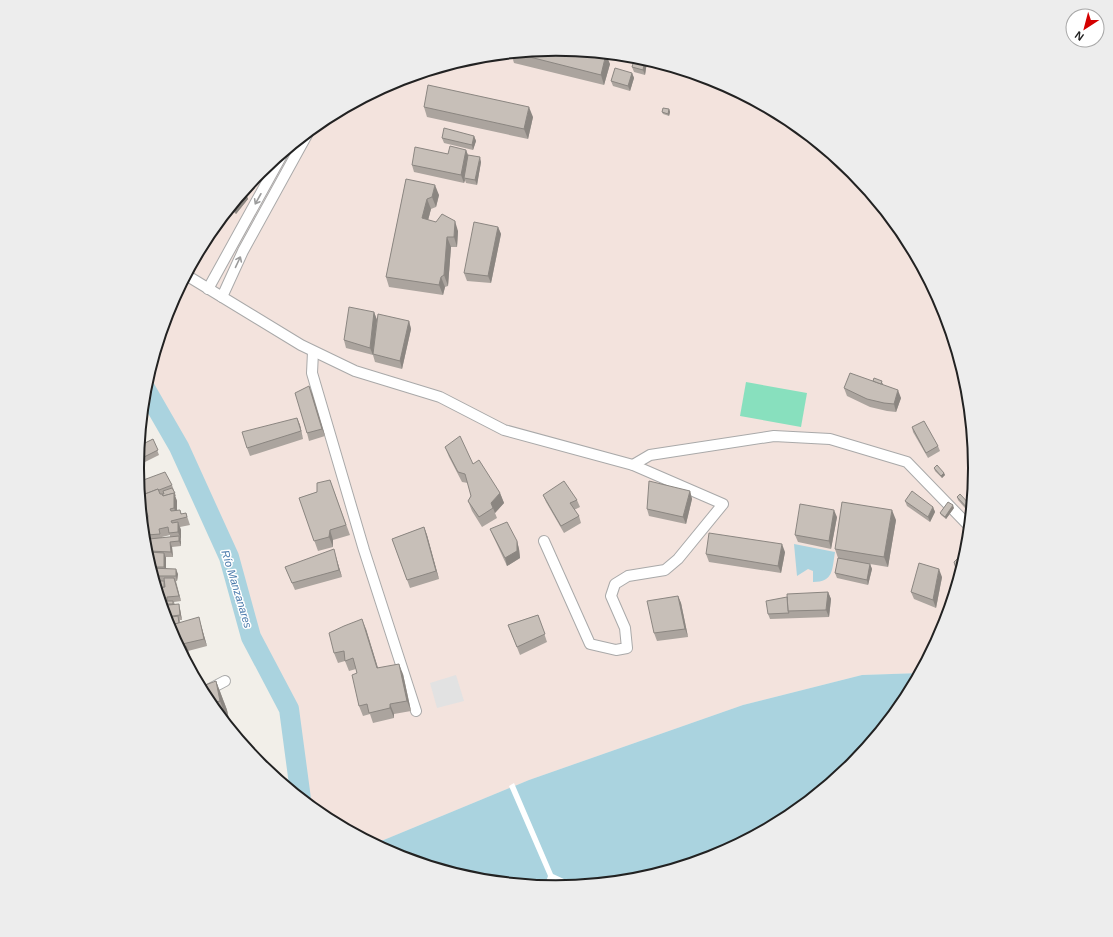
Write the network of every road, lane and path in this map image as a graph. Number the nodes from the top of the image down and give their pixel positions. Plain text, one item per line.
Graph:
1 (303, 143) edge
2 (275, 167) edge
3 (191, 279) edge
4 (208, 289) junction
5 (222, 297) junction
6 (313, 352) junction
7 (633, 465) junction
8 (965, 522) edge
9 (544, 541) dead end
10 (225, 681) dead end
11 (209, 690) edge
12 (416, 711) dead end

5 -> 1 street
2 -> 4 street
3 - 4 street
4 - 5 street
5 - 6 street
6 - 7 street
6 - 12 street
7 - 8 street
7 - 9 street
10 - 11 street

